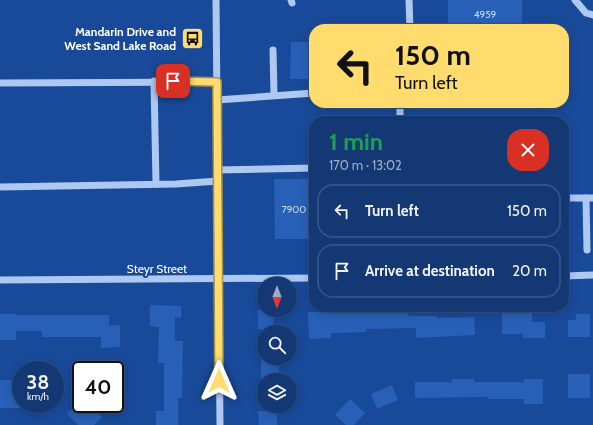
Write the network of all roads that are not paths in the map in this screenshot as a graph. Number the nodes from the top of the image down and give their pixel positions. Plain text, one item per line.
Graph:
1 (216, 0) edge
2 (409, 0) edge
3 (575, 0) edge
4 (593, 16) edge
5 (410, 24) edge
6 (272, 50) dead end
7 (154, 81) junction
8 (217, 82) junction
9 (0, 83) edge
10 (309, 93) edge
11 (274, 95) junction
12 (217, 100) junction
13 (309, 168) edge
14 (217, 170) junction
15 (218, 181) junction
16 (156, 184) junction
17 (0, 187) edge
18 (569, 198) edge
19 (590, 198) edge
20 (587, 250) dead end
21 (593, 275) edge
22 (569, 276) edge
23 (218, 278) junction
24 (309, 278) edge
25 (0, 280) edge
26 (220, 425) edge

1 - 8 street
2 - 5 street
3 - 4 street
6 - 11 street
7 - 8 street
7 - 9 street
7 - 16 street
8 - 12 street
10 - 11 street
11 - 12 street
12 - 14 street
13 - 14 street
14 - 15 street
15 - 16 street
15 - 23 street
16 - 17 street
18 - 19 street
19 - 20 street
21 - 22 street
23 - 24 street, Steyr Street
23 - 25 street, Steyr Street
23 - 26 street

